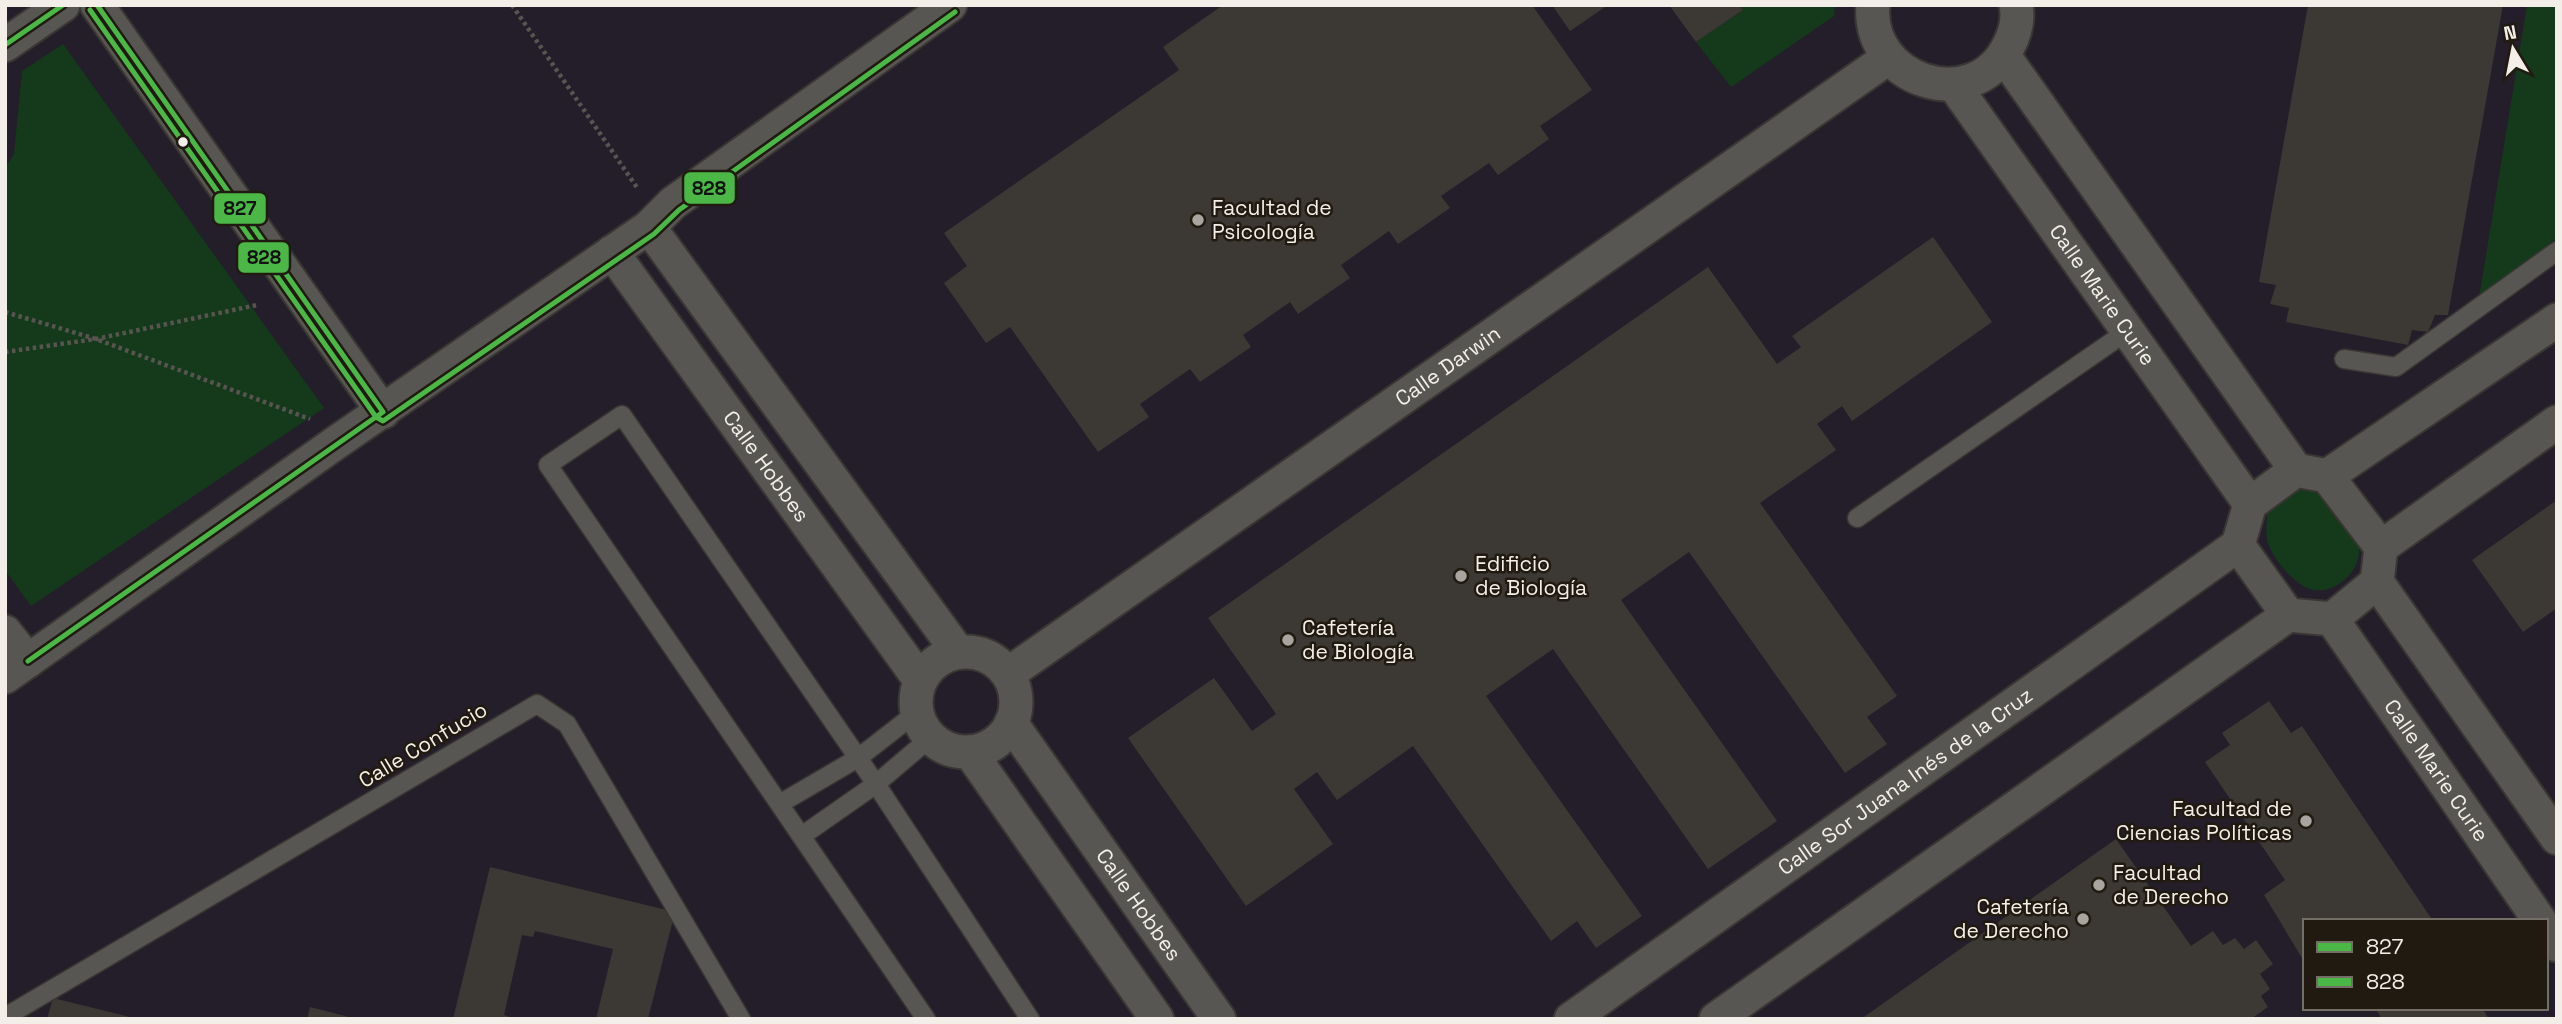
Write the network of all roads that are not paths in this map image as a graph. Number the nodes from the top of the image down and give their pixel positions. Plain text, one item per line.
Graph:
1 (25, 5) edge
2 (63, 5) edge
3 (97, 5) edge
4 (950, 5) edge
5 (1873, 5) edge
6 (2016, 5) edge
7 (5, 19) edge
8 (5, 45) edge
9 (2004, 56) junction
10 (1888, 58) junction
11 (1954, 85) junction
12 (646, 211) junction
13 (2557, 251) edge
14 (612, 252) junction
15 (2557, 320) edge
16 (2129, 330) junction
17 (2344, 359) dead end
18 (383, 412) junction
19 (2557, 422) edge
20 (2312, 473) junction
21 (2250, 504) junction
22 (1857, 518) dead end
23 (2238, 545) junction
24 (2381, 547) junction
25 (2377, 582) junction
26 (2288, 615) junction
27 (2332, 620) junction
28 (5, 632) edge
29 (958, 652) junction
30 (17, 669) edge
31 (1008, 674) junction
32 (920, 680) junction
33 (1011, 723) junction
34 (923, 725) junction
35 (970, 752) junction
36 (858, 758) junction
37 (876, 783) junction
38 (781, 803) junction
39 (803, 835) junction
40 (2557, 838) edge
41 (2539, 919) edge
42 (5, 1017) edge
43 (741, 1019) edge
44 (926, 1019) edge
45 (1030, 1019) edge
46 (1157, 1019) edge
47 (1219, 1019) edge
48 (1571, 1019) edge
49 (1716, 1019) edge

1 - 7 street
2 - 8 street
3 - 18 street
4 - 12 street
5 - 10 street
6 - 9 street
9 - 11 street
9 - 20 street
10 - 11 street
10 - 31 street, Calle Darwin
11 - 16 street, Calle Marie Curie
12 - 14 street
12 - 29 street
13 - 17 lane
14 - 18 street
14 - 32 street, Calle Hobbes
15 - 20 street
16 - 21 street, Calle Marie Curie
16 - 22 lane
18 - 30 street
19 - 24 street
20 - 21 street
20 - 24 street
21 - 23 street
23 - 26 street
23 - 48 street, Calle Sor Juana Inés de la Cruz
24 - 25 street
25 - 27 street
25 - 40 street
26 - 27 street
26 - 49 street
27 - 41 street, Calle Marie Curie
28 - 30 street
29 - 31 street
29 - 32 street
31 - 33 street
32 - 34 street
33 - 35 street
33 - 47 street, Calle Hobbes
34 - 35 street
34 - 36 lane
34 - 37 lane
35 - 46 street
36 - 37 lane
36 - 38 lane
36 - 38 lane
37 - 39 lane
37 - 45 lane
38 - 39 lane
39 - 44 lane
42 - 43 lane, Calle Confucio

